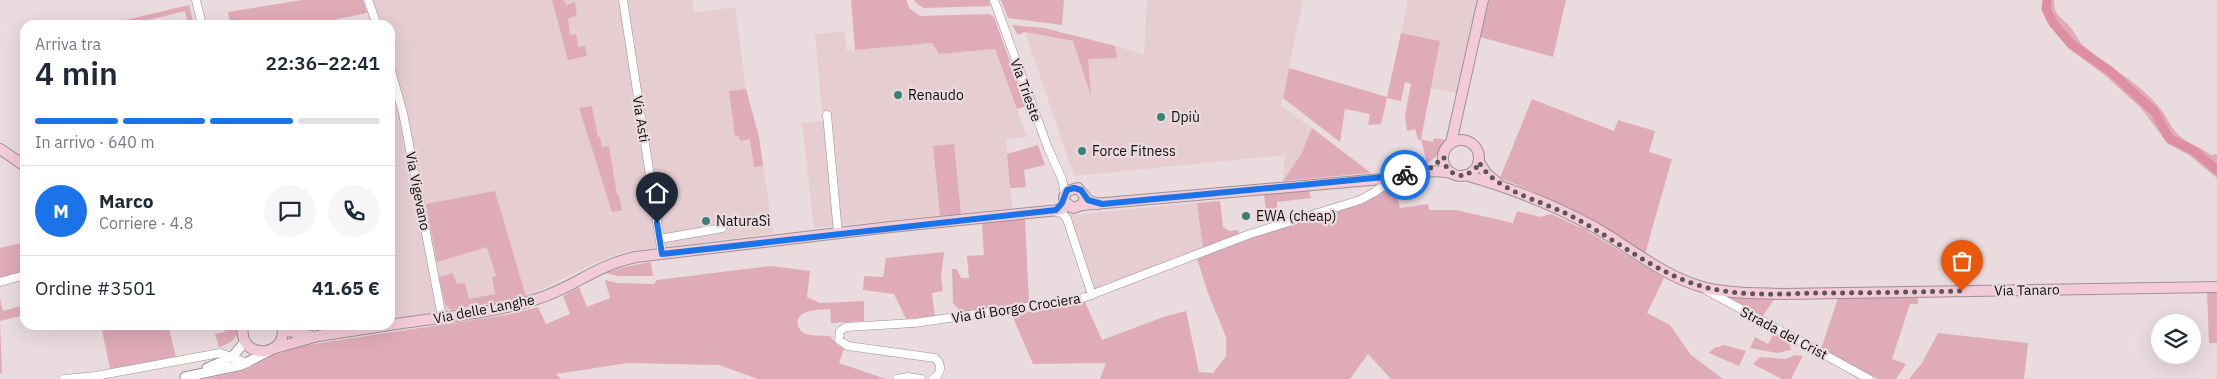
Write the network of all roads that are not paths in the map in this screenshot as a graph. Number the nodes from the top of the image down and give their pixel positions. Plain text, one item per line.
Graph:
1 (196, 0) edge
2 (368, 0) edge
3 (623, 0) edge
4 (994, 0) edge
5 (1484, 0) edge
6 (201, 20) edge
7 (375, 20) edge
8 (395, 85) edge
9 (827, 115) dead end
10 (1457, 117) junction
11 (1464, 140) junction
12 (1451, 143) junction
13 (0, 149) edge
14 (0, 154) edge
15 (1444, 157) junction
16 (20, 162) edge
17 (1479, 162) junction
18 (20, 164) edge
19 (1417, 173) junction
20 (1452, 173) junction
21 (1465, 176) junction
22 (1395, 177) junction
23 (1503, 186) junction
24 (1068, 196) junction
25 (1083, 201) junction
26 (1054, 210) junction
27 (722, 228) dead end
28 (838, 233) junction
29 (660, 239) junction
30 (662, 254) junction
31 (20, 276) edge
32 (0, 282) edge
33 (1701, 286) junction
34 (2217, 287) edge
35 (1092, 295) junction
36 (442, 317) junction
37 (395, 324) edge
38 (242, 330) edge
39 (282, 330) edge
40 (289, 330) edge
41 (357, 330) edge
42 (318, 336) junction
43 (245, 342) junction
44 (272, 350) junction
45 (232, 357) junction
46 (247, 363) junction
47 (183, 378) edge
48 (64, 379) edge
49 (897, 379) edge
50 (921, 379) edge
51 (934, 379) edge
52 (1869, 379) edge

1 - 6 street
2 - 7 street
3 - 29 street, Via Asti
4 - 24 street, Via Trieste
5 - 10 main road
8 - 36 street, Via Vigevano
9 - 28 street
10 - 11 main road
10 - 12 main road
11 - 12 main road
11 - 17 main road
12 - 15 main road
13 - 16 main road
14 - 18 street
15 - 19 main road, Via delle Langhe
15 - 20 main road
17 - 21 main road
17 - 23 main road, Via Tanaro
19 - 20 main road, Via delle Langhe
19 - 22 main road, Via delle Langhe
20 - 21 main road, Via delle Langhe
21 - 23 main road, Via Tanaro
22 - 25 main road, Via delle Langhe
22 - 35 street, Via di Borgo Crociera
23 - 33 main road, Via Tanaro
24 - 25 main road, Via delle Langhe
24 - 25 main road
24 - 26 main road, Via delle Langhe
26 - 28 main road, Via delle Langhe
26 - 35 street
27 - 29 street
28 - 30 main road, Via delle Langhe
29 - 30 street, Via Asti
30 - 36 main road, Via delle Langhe
31 - 32 street
33 - 34 main road, Via Tanaro
33 - 52 street, Strada del Crist
35 - 51 street, Via di Borgo Crociera
36 - 37 main road, Via delle Langhe
38 - 43 main road
39 - 44 main road, Via delle Langhe
40 - 42 main road, Via delle Langhe
41 - 42 main road, Via delle Langhe
42 - 44 main road, Via delle Langhe
43 - 44 main road
43 - 45 street
44 - 46 street
45 - 46 street
45 - 47 street
45 - 48 street
46 - 47 street
49 - 50 street

